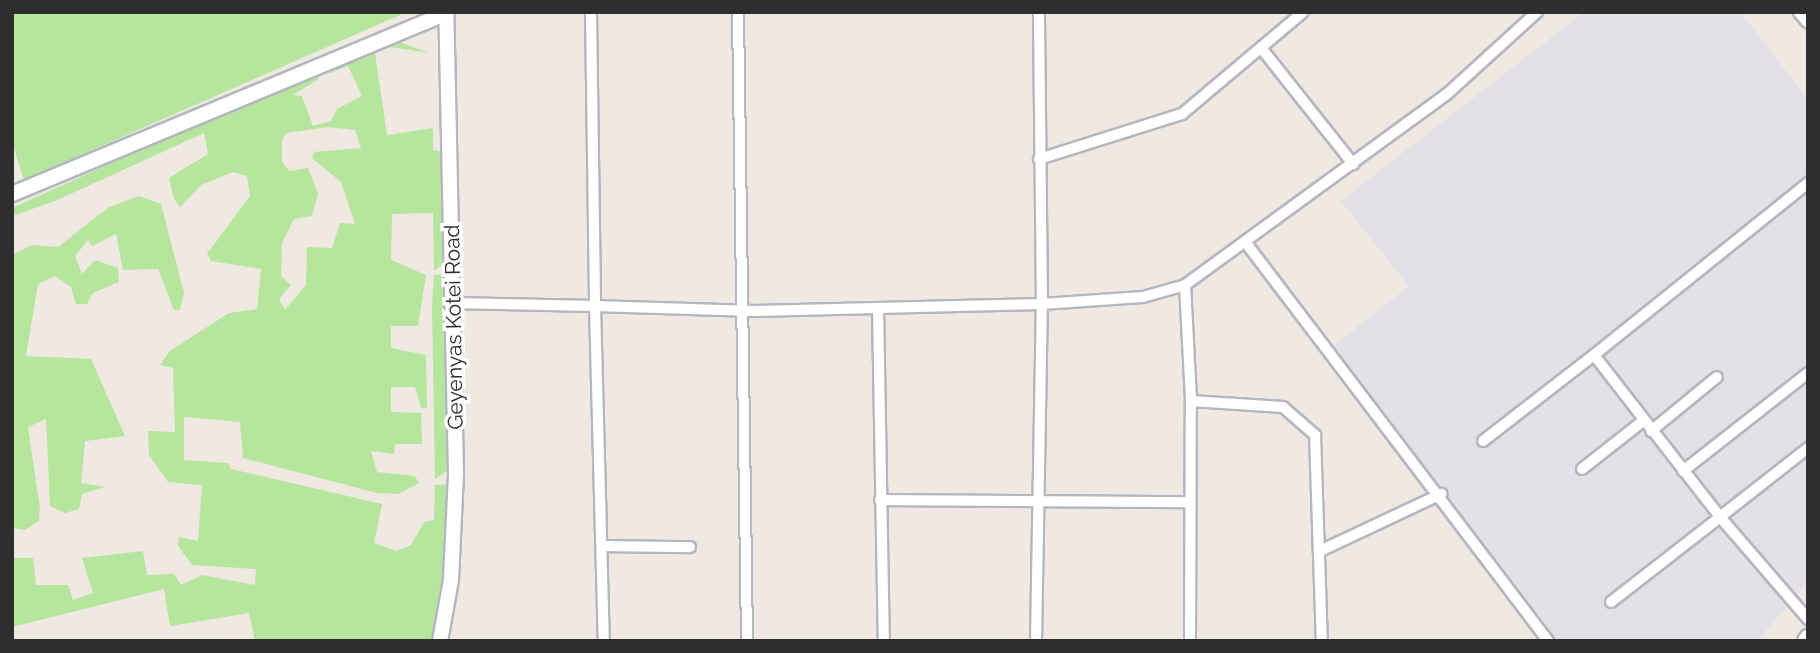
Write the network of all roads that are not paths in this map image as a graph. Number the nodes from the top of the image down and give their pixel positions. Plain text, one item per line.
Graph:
1 (591, 12) edge
2 (738, 12) edge
3 (1039, 12) edge
4 (1303, 12) edge
5 (1537, 12) edge
6 (446, 13) edge
7 (1262, 49) junction
8 (1039, 159) junction
9 (1353, 164) junction
10 (1808, 183) edge
11 (12, 194) edge
12 (1246, 243) junction
13 (1185, 285) junction
14 (453, 303) junction
15 (1042, 303) junction
16 (595, 306) junction
17 (878, 309) junction
18 (743, 311) junction
19 (1594, 355) junction
20 (1808, 373) edge
21 (1717, 377) dead end
22 (1191, 401) junction
23 (1643, 421) junction
24 (1651, 431) junction
25 (1483, 441) dead end
26 (1808, 448) edge
27 (1582, 468) dead end
28 (1683, 471) junction
29 (1441, 494) junction
30 (880, 500) junction
31 (1034, 502) junction
32 (1191, 502) junction
33 (1720, 517) junction
34 (601, 546) junction
35 (690, 547) dead end
36 (1322, 550) junction
37 (1611, 602) dead end
38 (1808, 619) edge
39 (440, 641) edge
40 (604, 641) edge
41 (747, 641) edge
42 (884, 641) edge
43 (1036, 641) edge
44 (1190, 641) edge
45 (1322, 641) edge
46 (1548, 641) edge

1 - 16 street
2 - 18 street
3 - 8 street
4 - 7 street
5 - 9 street
6 - 11 street
6 - 14 street, Geyenyas Kotei Road
7 - 8 street
7 - 9 street
8 - 15 street
9 - 12 street
10 - 19 street
12 - 13 street
12 - 29 street
13 - 15 street
13 - 22 street
14 - 16 street
14 - 39 street, Geyenyas Kotei Road
15 - 17 street
15 - 31 street
16 - 18 street
16 - 34 street
17 - 18 street
17 - 30 street
18 - 41 street
19 - 23 street
19 - 25 street
20 - 28 street
21 - 24 street
22 - 32 street
22 - 36 street
23 - 24 street
23 - 27 street
24 - 28 street
26 - 33 street
28 - 33 street
29 - 36 street
29 - 46 street
30 - 31 street
30 - 42 street
31 - 32 street
31 - 43 street
32 - 44 street
33 - 37 street
33 - 38 street
34 - 35 street
34 - 40 street
36 - 45 street

